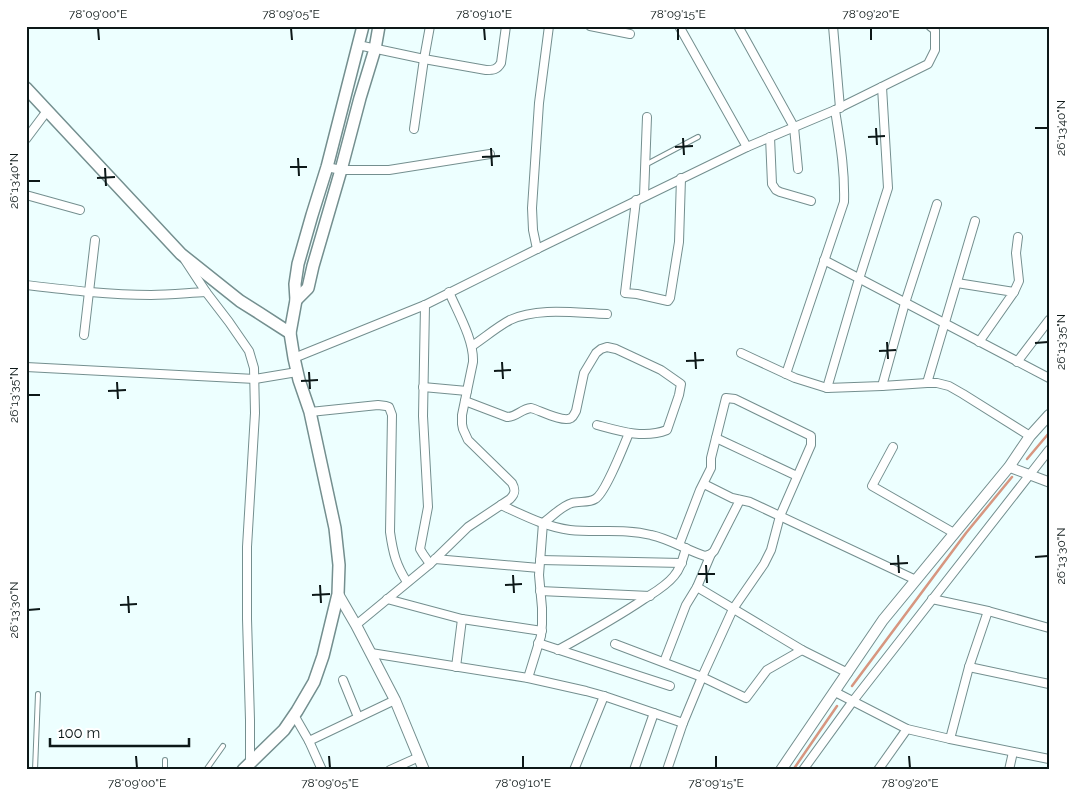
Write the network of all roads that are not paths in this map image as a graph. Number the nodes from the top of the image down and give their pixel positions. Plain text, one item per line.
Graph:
1 (363, 26) edge
2 (379, 26) edge
3 (430, 26) edge
4 (506, 26) edge
5 (550, 26) edge
6 (590, 26) edge
7 (679, 26) edge
8 (738, 26) edge
9 (833, 26) edge
10 (930, 26) edge
11 (630, 34) dead end
12 (358, 45) junction
13 (375, 49) junction
14 (424, 59) junction
15 (882, 87) junction
16 (26, 88) edge
17 (837, 109) junction
18 (47, 111) junction
19 (647, 117) dead end
20 (794, 127) junction
21 (414, 129) dead end
22 (698, 137) dead end
23 (770, 137) junction
24 (26, 139) edge
25 (746, 146) junction
26 (490, 154) dead end
27 (645, 165) junction
28 (327, 167) junction
29 (798, 168) dead end
30 (341, 170) junction
31 (681, 178) junction
32 (26, 194) edge
33 (644, 196) junction
34 (636, 200) junction
35 (811, 201) dead end
36 (938, 204) dead end
37 (80, 210) dead end
38 (975, 221) dead end
39 (1018, 237) dead end
40 (95, 240) dead end
41 (537, 248) junction
42 (181, 254) junction
43 (824, 260) junction
44 (859, 278) junction
45 (957, 283) junction
46 (26, 285) edge
47 (89, 292) junction
48 (206, 292) junction
49 (449, 292) junction
50 (1014, 292) junction
51 (296, 300) junction
52 (905, 303) junction
53 (425, 305) junction
54 (607, 314) dead end
55 (1049, 320) edge
56 (944, 323) junction
57 (290, 332) junction
58 (84, 336) dead end
59 (979, 342) junction
60 (472, 346) junction
61 (741, 353) dead end
62 (294, 358) junction
63 (1017, 362) junction
64 (26, 367) edge
65 (297, 372) junction
66 (786, 374) junction
67 (1049, 378) edge
68 (256, 379) junction
69 (927, 383) junction
70 (423, 386) junction
71 (882, 386) junction
72 (827, 388) junction
73 (467, 391) junction
74 (465, 401) junction
75 (310, 412) junction
76 (1049, 414) edge
77 (597, 425) dead end
78 (629, 433) junction
79 (1030, 436) junction
80 (716, 438) junction
81 (893, 446) dead end
82 (1049, 450) edge
83 (1008, 466) junction
84 (1029, 474) junction
85 (798, 476) junction
86 (1049, 482) edge
87 (704, 484) junction
88 (740, 500) junction
89 (501, 505) junction
90 (780, 516) junction
91 (543, 523) junction
92 (954, 533) junction
93 (682, 546) junction
94 (711, 554) junction
95 (433, 561) junction
96 (682, 563) junction
97 (539, 564) junction
98 (916, 580) junction
99 (407, 582) junction
100 (697, 587) junction
101 (540, 591) junction
102 (338, 594) junction
103 (650, 596) junction
104 (387, 599) junction
105 (932, 599) junction
106 (734, 608) junction
107 (988, 611) junction
108 (462, 619) junction
109 (356, 625) junction
110 (1049, 628) edge
111 (542, 631) junction
112 (538, 643) junction
113 (615, 644) dead end
114 (558, 650) junction
115 (802, 650) junction
116 (371, 653) junction
117 (664, 662) junction
118 (456, 667) junction
119 (968, 667) junction
120 (848, 672) junction
121 (702, 677) junction
122 (528, 678) junction
123 (343, 680) dead end
124 (1049, 684) edge
125 (670, 686) dead end
126 (835, 692) junction
127 (38, 694) dead end
128 (604, 696) junction
129 (395, 700) junction
130 (853, 701) junction
131 (654, 713) junction
132 (294, 715) junction
133 (358, 717) junction
134 (683, 723) junction
135 (907, 729) junction
136 (950, 739) junction
137 (309, 741) junction
138 (223, 746) dead end
139 (1013, 752) junction
140 (419, 756) junction
141 (165, 760) dead end
142 (1049, 760) edge
143 (246, 766) edge
144 (35, 770) edge
145 (165, 770) edge
146 (206, 770) edge
147 (322, 770) edge
148 (390, 770) edge
149 (424, 770) edge
150 (574, 770) edge
151 (634, 770) edge
152 (667, 770) edge
153 (781, 770) edge
154 (803, 770) edge
155 (878, 770) edge
156 (1009, 770) edge

1 - 12 main road
2 - 13 main road
3 - 14 street
4 - 14 street
5 - 41 street
6 - 11 street
7 - 25 street
8 - 20 street
9 - 17 street
10 - 15 street
12 - 13 street
12 - 28 main road
13 - 14 street
13 - 30 main road
14 - 21 street
15 - 17 street
15 - 44 street
16 - 18 main road
17 - 20 street
17 - 43 street
18 - 24 street
18 - 42 main road
19 - 27 street
20 - 23 street
20 - 29 street
22 - 27 lane
23 - 25 street
23 - 35 street
25 - 31 street
26 - 30 street
27 - 33 street
28 - 30 street
28 - 51 main road
30 - 51 main road
31 - 33 street
31 - 34 street
32 - 37 street
33 - 34 street
34 - 41 street
36 - 52 street
38 - 45 street
39 - 50 street
40 - 47 street
41 - 49 street
42 - 48 street
42 - 57 main road
43 - 44 street
43 - 66 street
44 - 52 street
44 - 72 street
45 - 50 street
45 - 56 street
46 - 47 street
47 - 48 street
47 - 58 street
48 - 68 street
49 - 53 street
49 - 60 street
50 - 59 street
51 - 57 main road
52 - 56 street
52 - 71 street
53 - 62 street
53 - 70 street
54 - 60 street
55 - 63 street
56 - 59 street
56 - 69 street
57 - 62 main road
59 - 63 street
60 - 73 street
61 - 66 street
62 - 65 main road
63 - 67 street
64 - 68 street
65 - 68 street
65 - 75 main road
66 - 72 street
68 - 143 street
69 - 71 street
69 - 79 street
70 - 73 street
70 - 95 street
71 - 72 street
73 - 74 street
74 - 78 street
74 - 89 street
75 - 99 street
75 - 102 main road
76 - 79 main road
77 - 78 street
78 - 91 street
79 - 83 main road
80 - 85 street
80 - 85 street
80 - 87 street
81 - 92 street
82 - 84 street
83 - 84 street
83 - 92 main road
84 - 86 street
84 - 105 street
85 - 90 street
87 - 88 street
87 - 93 street
88 - 90 street
88 - 94 street
89 - 91 street
89 - 95 street
90 - 98 street
90 - 106 street
91 - 93 street
91 - 97 street
92 - 98 main road
93 - 94 street
93 - 96 street
94 - 100 street
95 - 97 street
95 - 99 street
96 - 97 street
96 - 103 street
97 - 101 street
98 - 120 main road
99 - 104 street
100 - 106 street
100 - 117 street
101 - 103 street
101 - 111 street
102 - 109 main road
102 - 132 main road
103 - 114 street
104 - 108 street
104 - 109 street
105 - 107 street
105 - 130 street
106 - 115 street
106 - 121 street
107 - 110 street
107 - 119 street
108 - 111 street
108 - 118 street
109 - 116 main road
111 - 112 street
112 - 114 street
112 - 122 street
113 - 117 street
114 - 125 street
115 - 120 street
115 - 121 street
116 - 118 street
116 - 129 main road
117 - 121 street
118 - 122 street
119 - 124 street
119 - 136 street
120 - 126 main road
121 - 134 street
122 - 128 street
123 - 133 street
126 - 130 street
126 - 153 main road
127 - 144 lane
128 - 131 street
128 - 150 street
129 - 133 street
129 - 140 main road
130 - 135 street
130 - 154 street
131 - 134 street
131 - 151 street
132 - 137 street
132 - 143 main road
133 - 137 street
134 - 152 street
135 - 136 street
135 - 155 street
136 - 139 street
137 - 147 street
138 - 146 lane
139 - 142 street
139 - 156 street
140 - 148 street
140 - 149 main road
141 - 145 lane

